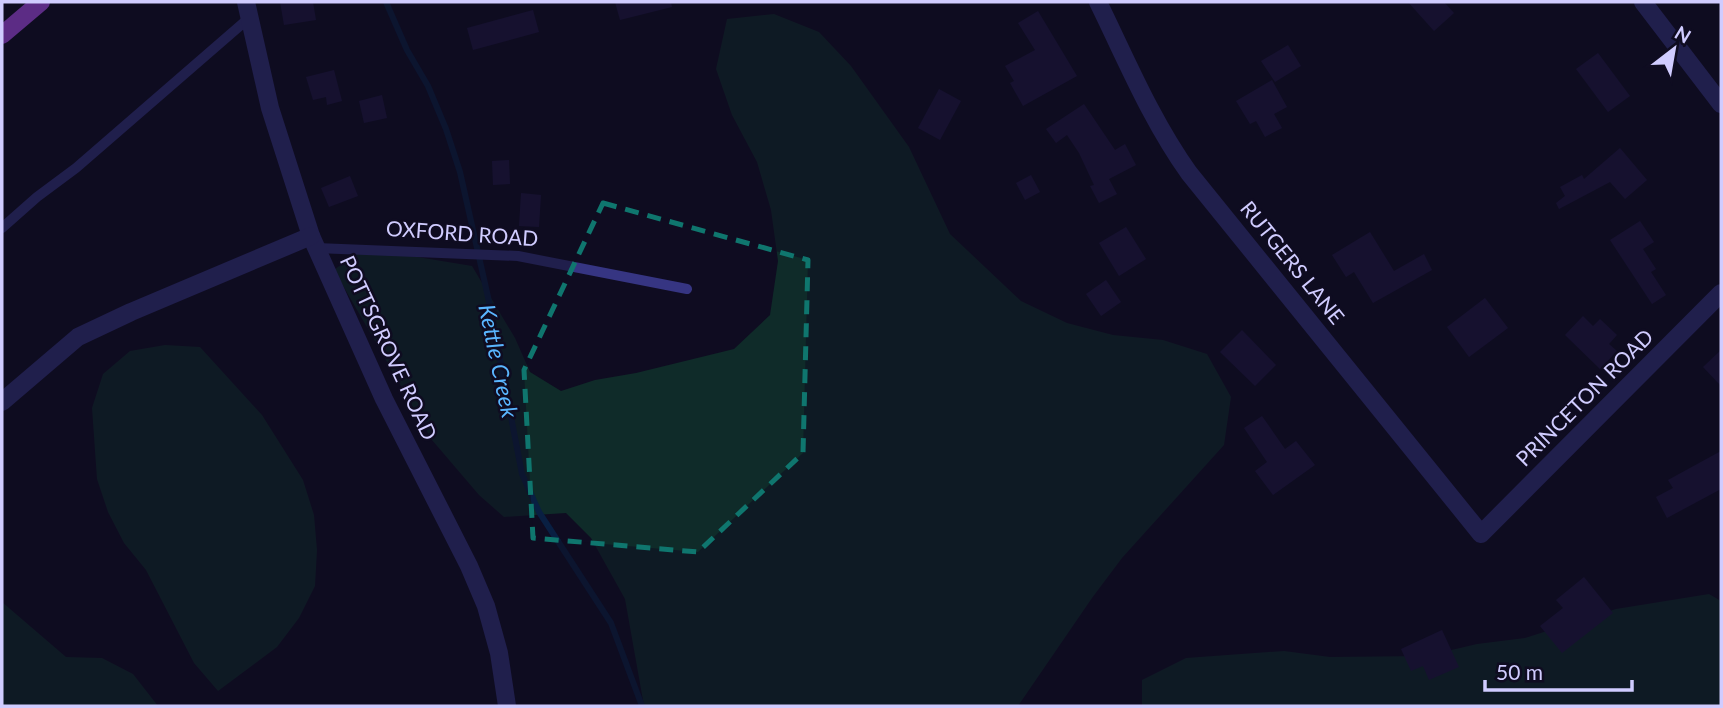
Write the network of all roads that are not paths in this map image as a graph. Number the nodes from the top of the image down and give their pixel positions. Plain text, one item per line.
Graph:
1 (41, 2) edge
2 (1098, 2) edge
3 (1643, 2) edge
4 (248, 10) edge
5 (2, 35) edge
6 (1721, 104) edge
7 (2, 228) edge
8 (313, 242) junction
9 (687, 289) dead end
10 (1721, 293) edge
11 (2, 402) edge
12 (1481, 534) joint
13 (507, 706) edge

1 - 5 main road
2 - 12 street, RUTGERS LANE
3 - 6 street
4 - 7 lane
4 - 8 street, POTTSGROVE ROAD
8 - 9 lane, OXFORD ROAD
8 - 11 street, OXFORD ROAD
8 - 13 street, POTTSGROVE ROAD
10 - 12 street, PRINCETON ROAD

